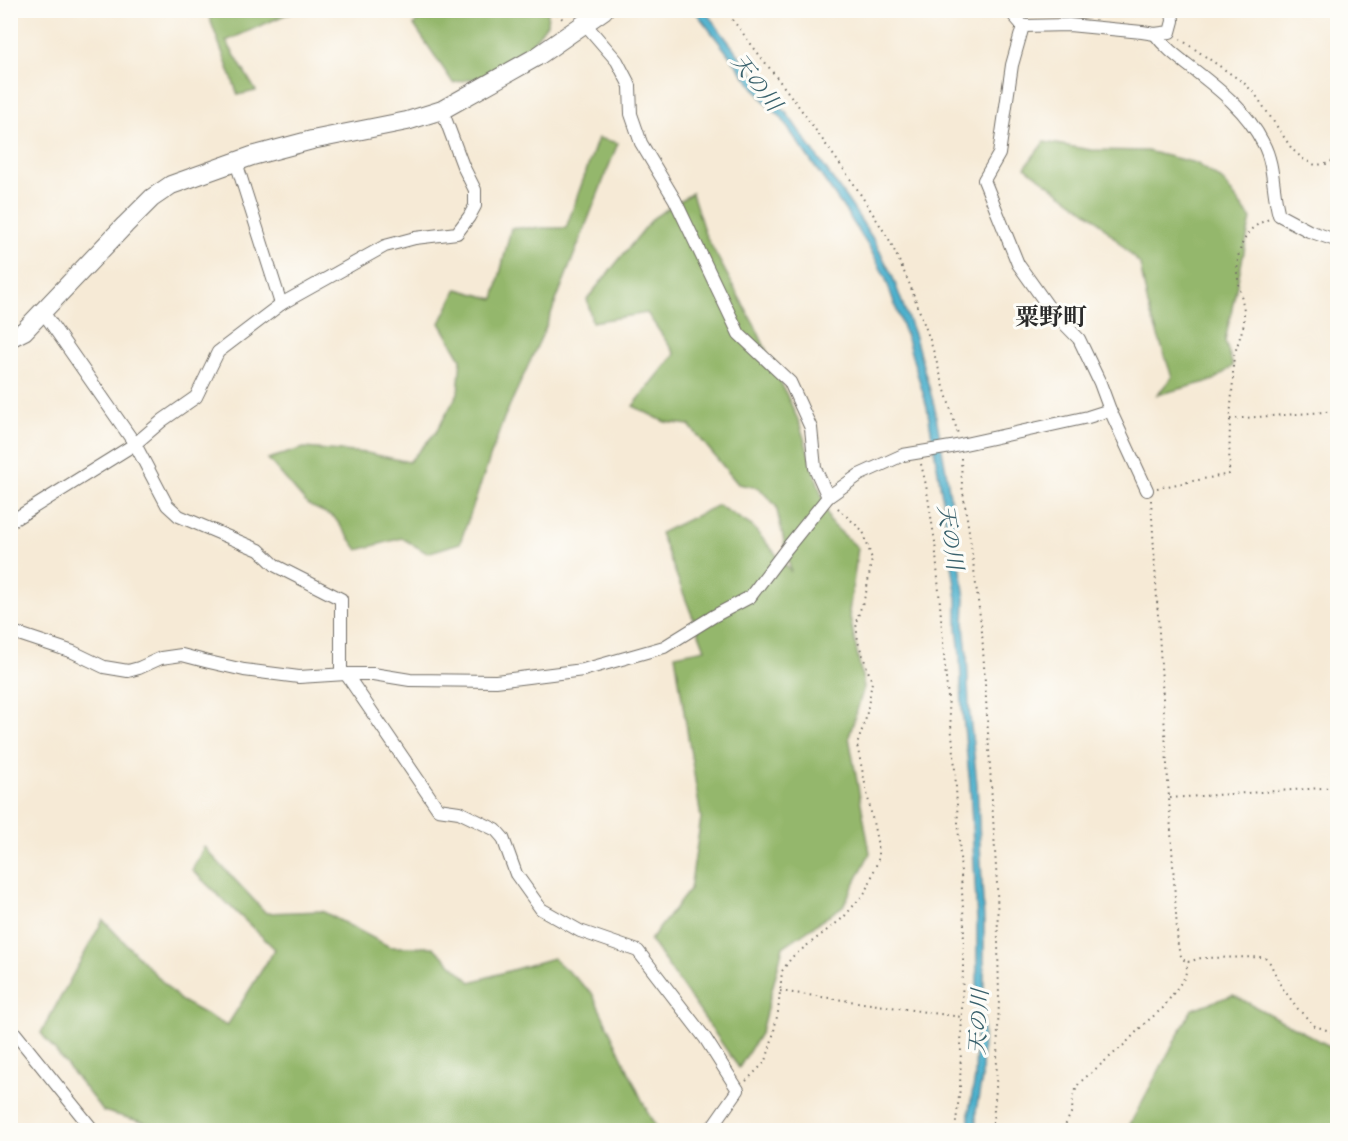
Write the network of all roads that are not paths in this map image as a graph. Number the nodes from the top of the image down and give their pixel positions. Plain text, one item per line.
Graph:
1 (604, 10) edge
2 (1009, 10) edge
3 (1172, 10) edge
4 (586, 24) junction
5 (1023, 26) junction
6 (1155, 34) junction
7 (442, 110) junction
8 (236, 162) junction
9 (1338, 242) edge
10 (281, 304) junction
11 (43, 312) junction
12 (10, 338) edge
13 (1110, 410) junction
14 (135, 444) junction
15 (1147, 490) road end
16 (828, 497) junction
17 (10, 522) edge
18 (10, 631) edge
19 (344, 674) junction
20 (10, 1027) edge
21 (93, 1131) edge
22 (710, 1131) edge

1 - 4 street
2 - 5 street
3 - 6 street
4 - 7 street
4 - 16 street
5 - 6 street
5 - 13 street
6 - 9 street
7 - 8 street
7 - 10 street
8 - 10 street
8 - 11 street
10 - 14 street
11 - 12 street
11 - 14 street
13 - 15 street
13 - 16 street
14 - 17 street
14 - 19 street
16 - 19 street
18 - 19 street
19 - 22 street
20 - 21 street

